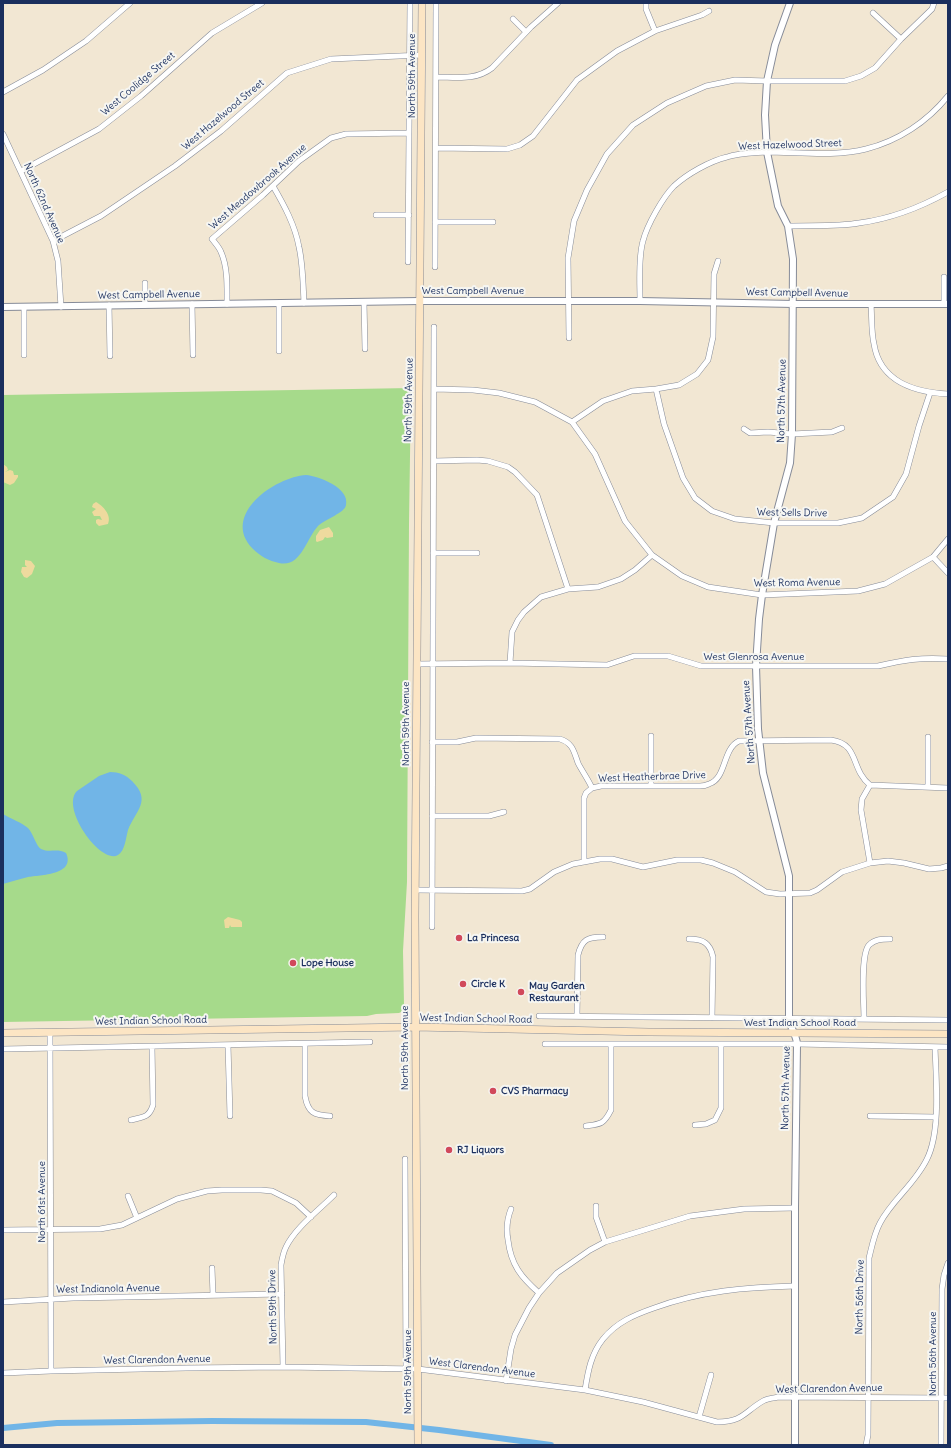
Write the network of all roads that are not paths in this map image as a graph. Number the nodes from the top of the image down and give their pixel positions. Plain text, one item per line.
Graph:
1 (130, 3) edge
2 (262, 3) edge
3 (410, 3) edge
4 (422, 3) edge
5 (436, 3) edge
6 (558, 3) edge
7 (646, 3) edge
8 (790, 3) edge
9 (934, 3) edge
10 (709, 11) dead end
11 (873, 13) dead end
12 (514, 19) dead end
13 (655, 31) junction
14 (526, 32) junction
15 (901, 39) junction
16 (409, 55) junction
17 (422, 55) junction
18 (436, 77) junction
19 (767, 82) junction
20 (3, 92) edge
21 (948, 96) edge
22 (409, 133) junction
23 (3, 134) edge
24 (436, 148) junction
25 (767, 152) junction
26 (21, 171) junction
27 (273, 186) junction
28 (948, 192) edge
29 (408, 215) junction
30 (376, 216) dead end
31 (435, 222) junction
32 (493, 222) dead end
33 (788, 226) junction
34 (53, 241) junction
35 (718, 261) dead end
36 (408, 262) dead end
37 (435, 268) dead end
38 (944, 278) dead end
39 (145, 282) dead end
40 (420, 301) junction
41 (640, 301) junction
42 (364, 302) junction
43 (568, 302) junction
44 (714, 302) junction
45 (279, 303) junction
46 (304, 303) junction
47 (192, 304) junction
48 (227, 304) junction
49 (794, 304) junction
50 (871, 304) junction
51 (946, 304) edge
52 (109, 305) junction
53 (145, 305) junction
54 (24, 307) junction
55 (61, 307) junction
56 (3, 308) edge
57 (434, 327) dead end
58 (569, 338) dead end
59 (364, 349) dead end
60 (280, 351) dead end
61 (24, 355) dead end
62 (193, 355) dead end
63 (110, 356) dead end
64 (434, 389) junction
65 (656, 389) junction
66 (930, 393) junction
67 (948, 394) edge
68 (572, 422) junction
69 (842, 428) dead end
70 (744, 429) dead end
71 (792, 434) junction
72 (434, 460) junction
73 (774, 523) junction
74 (948, 539) edge
75 (433, 552) junction
76 (477, 552) dead end
77 (652, 555) junction
78 (933, 557) junction
79 (948, 573) edge
80 (568, 589) junction
81 (762, 595) junction
82 (948, 659) edge
83 (510, 663) junction
84 (417, 664) junction
85 (433, 664) junction
86 (756, 666) junction
87 (651, 736) dead end
88 (928, 737) dead end
89 (759, 740) junction
90 (432, 742) junction
91 (870, 785) junction
92 (651, 786) junction
93 (592, 788) junction
94 (928, 788) junction
95 (948, 788) edge
96 (504, 812) dead end
97 (432, 816) junction
98 (584, 861) junction
99 (870, 863) junction
100 (948, 866) edge
101 (415, 890) junction
102 (432, 890) junction
103 (790, 894) junction
104 (432, 927) dead end
105 (603, 937) dead end
106 (689, 939) dead end
107 (890, 939) dead end
108 (539, 1016) dead end
109 (577, 1016) junction
110 (712, 1018) junction
111 (789, 1018) junction
112 (864, 1019) junction
113 (948, 1020) edge
114 (415, 1027) junction
115 (50, 1032) junction
116 (3, 1033) edge
117 (793, 1034) junction
118 (948, 1034) edge
119 (370, 1042) dead end
120 (305, 1044) junction
121 (545, 1044) dead end
122 (611, 1044) junction
123 (721, 1044) junction
124 (797, 1044) junction
125 (228, 1045) junction
126 (152, 1047) junction
127 (935, 1047) junction
128 (948, 1047) edge
129 (50, 1048) junction
130 (3, 1049) edge
131 (230, 1116) dead end
132 (330, 1116) dead end
133 (870, 1116) dead end
134 (936, 1116) junction
135 (131, 1120) dead end
136 (695, 1125) dead end
137 (586, 1126) dead end
138 (404, 1159) dead end
139 (334, 1195) dead end
140 (128, 1196) dead end
141 (596, 1206) dead end
142 (795, 1208) junction
143 (511, 1209) dead end
144 (312, 1217) junction
145 (137, 1218) junction
146 (3, 1230) edge
147 (51, 1230) junction
148 (605, 1242) junction
149 (948, 1263) edge
150 (212, 1268) dead end
151 (795, 1286) junction
152 (539, 1293) junction
153 (282, 1294) junction
154 (213, 1295) junction
155 (51, 1299) junction
156 (3, 1302) edge
157 (283, 1367) junction
158 (406, 1369) junction
159 (418, 1369) junction
160 (51, 1371) junction
161 (3, 1373) edge
162 (711, 1375) dead end
163 (506, 1381) junction
164 (585, 1390) junction
165 (795, 1397) junction
166 (868, 1397) junction
167 (941, 1398) junction
168 (948, 1398) edge
169 (699, 1417) junction
170 (418, 1444) edge
171 (795, 1445) edge
172 (866, 1445) edge
173 (941, 1445) edge

1 - 20 street
2 - 26 street, West Coolidge Street
3 - 16 street, North 59th Avenue
4 - 17 main road, North 59th Avenue
5 - 18 street
6 - 14 street
7 - 13 street
8 - 19 street, North 57th Avenue
9 - 15 street
10 - 13 street
11 - 15 street
12 - 14 street
13 - 24 street
14 - 18 street
15 - 19 street
16 - 17 street, West Hazelwood Street
16 - 22 street, North 59th Avenue
16 - 34 street, West Hazelwood Street
17 - 40 main road, North 59th Avenue
18 - 24 street
19 - 25 street, North 57th Avenue
19 - 43 street
21 - 25 street, West Hazelwood Street
22 - 27 street, West Meadowbrook Avenue
22 - 29 street, North 59th Avenue
23 - 26 street, North 62nd Avenue
24 - 31 street
25 - 33 street, North 57th Avenue
25 - 41 street, West Hazelwood Street
26 - 34 street, North 62nd Avenue
27 - 46 street
27 - 48 street, West Meadowbrook Avenue
28 - 33 street
29 - 30 street
29 - 36 street, North 59th Avenue
31 - 32 street
31 - 37 street
33 - 49 street, North 57th Avenue
34 - 55 street, North 62nd Avenue
35 - 44 street
38 - 51 street, West Campbell Avenue
39 - 53 street
40 - 42 street, West Campbell Avenue
40 - 43 street, West Campbell Avenue
40 - 84 main road, North 59th Avenue
41 - 43 street, West Campbell Avenue
41 - 44 street, West Campbell Avenue
42 - 46 street, West Campbell Avenue
42 - 59 street
43 - 58 street
44 - 49 street, West Campbell Avenue
44 - 65 street
45 - 46 street, West Campbell Avenue
45 - 48 street, West Campbell Avenue
45 - 60 street
47 - 48 street, West Campbell Avenue
47 - 53 street, West Campbell Avenue
47 - 62 street
49 - 50 street, West Campbell Avenue
49 - 71 street, North 57th Avenue
50 - 51 street, West Campbell Avenue
50 - 66 street
52 - 53 street, West Campbell Avenue
52 - 55 street, West Campbell Avenue
52 - 63 street
54 - 55 street, West Campbell Avenue
54 - 56 street, West Campbell Avenue
54 - 61 street
57 - 64 street
64 - 68 street, West Roma Avenue
64 - 72 street
65 - 68 street
65 - 73 street, West Sells Drive
66 - 67 street
66 - 73 street, West Sells Drive
68 - 77 street, West Roma Avenue
69 - 71 street
70 - 71 street
71 - 73 street, North 57th Avenue
72 - 75 street
72 - 80 street
73 - 81 street, North 57th Avenue
74 - 78 street, West Roma Avenue
75 - 76 street
75 - 85 street
77 - 80 street
77 - 81 street, West Roma Avenue
78 - 79 street
78 - 81 street, West Roma Avenue
80 - 83 street
81 - 86 street, North 57th Avenue
82 - 86 street, West Glenrosa Avenue
83 - 85 street, West Glenrosa Avenue
83 - 86 street, West Glenrosa Avenue
84 - 85 street, West Glenrosa Avenue
84 - 101 main road, North 59th Avenue
85 - 90 street
86 - 89 street, North 57th Avenue
87 - 92 street
88 - 94 street
89 - 91 street, West Heatherbrae Drive
89 - 92 street, West Heatherbrae Drive
89 - 103 street, North 57th Avenue
90 - 93 street, West Heatherbrae Drive
90 - 97 street
91 - 94 street
91 - 99 street
92 - 93 street, West Heatherbrae Drive
93 - 98 street
94 - 95 street
96 - 97 street
97 - 102 street
98 - 102 street
98 - 103 street
99 - 100 street
99 - 103 street
101 - 102 street
101 - 114 main road, North 59th Avenue
102 - 104 street
103 - 111 street, North 57th Avenue
105 - 109 street
106 - 110 street
107 - 112 street
108 - 109 street, West Indian School Road
109 - 110 street, West Indian School Road
110 - 111 street, West Indian School Road
111 - 112 street, West Indian School Road
111 - 117 street, North 57th Avenue
112 - 113 street, West Indian School Road
114 - 115 main road, West Indian School Road
114 - 117 main road, West Indian School Road
114 - 159 main road, North 59th Avenue
115 - 116 main road, West Indian School Road
115 - 129 street, North 61st Avenue
117 - 118 main road, West Indian School Road
117 - 124 street, North 57th Avenue
119 - 120 street
120 - 125 street
120 - 132 street
121 - 122 street
122 - 123 street
122 - 137 street
123 - 124 street
123 - 136 street
124 - 127 street
124 - 142 street, North 57th Avenue
125 - 126 street
125 - 131 street
126 - 129 street
126 - 135 street
127 - 128 street
127 - 134 street, North 56th Drive
129 - 130 street
129 - 147 street, North 61st Avenue
133 - 134 street
134 - 166 street, North 56th Drive
138 - 158 street, North 59th Avenue
139 - 144 street, North 59th Drive
140 - 145 street
141 - 148 street
142 - 148 street
142 - 151 street, North 57th Avenue
143 - 152 street
144 - 145 street
144 - 153 street, North 59th Drive
145 - 147 street
146 - 147 street
147 - 155 street, North 61st Avenue
148 - 152 street
149 - 167 street, North 56th Avenue
150 - 154 street
151 - 164 street
151 - 165 street, North 57th Avenue
152 - 163 street
153 - 154 street, West Indianola Avenue
153 - 157 street, North 59th Drive
154 - 155 street, West Indianola Avenue
155 - 156 street, West Indianola Avenue
155 - 160 street, North 61st Avenue
157 - 158 street, West Clarendon Avenue
157 - 160 street, West Clarendon Avenue
158 - 159 street, West Clarendon Avenue
159 - 163 street, West Clarendon Avenue
159 - 170 main road, North 59th Avenue
160 - 161 street, West Clarendon Avenue
162 - 169 street
163 - 164 street, West Clarendon Avenue
164 - 169 street, West Clarendon Avenue
165 - 166 street, West Clarendon Avenue
165 - 169 street, West Clarendon Avenue
165 - 171 street, North 57th Avenue
166 - 167 street, West Clarendon Avenue
166 - 172 street, North 56th Drive
167 - 168 street, West Clarendon Avenue
167 - 173 street, North 56th Avenue

